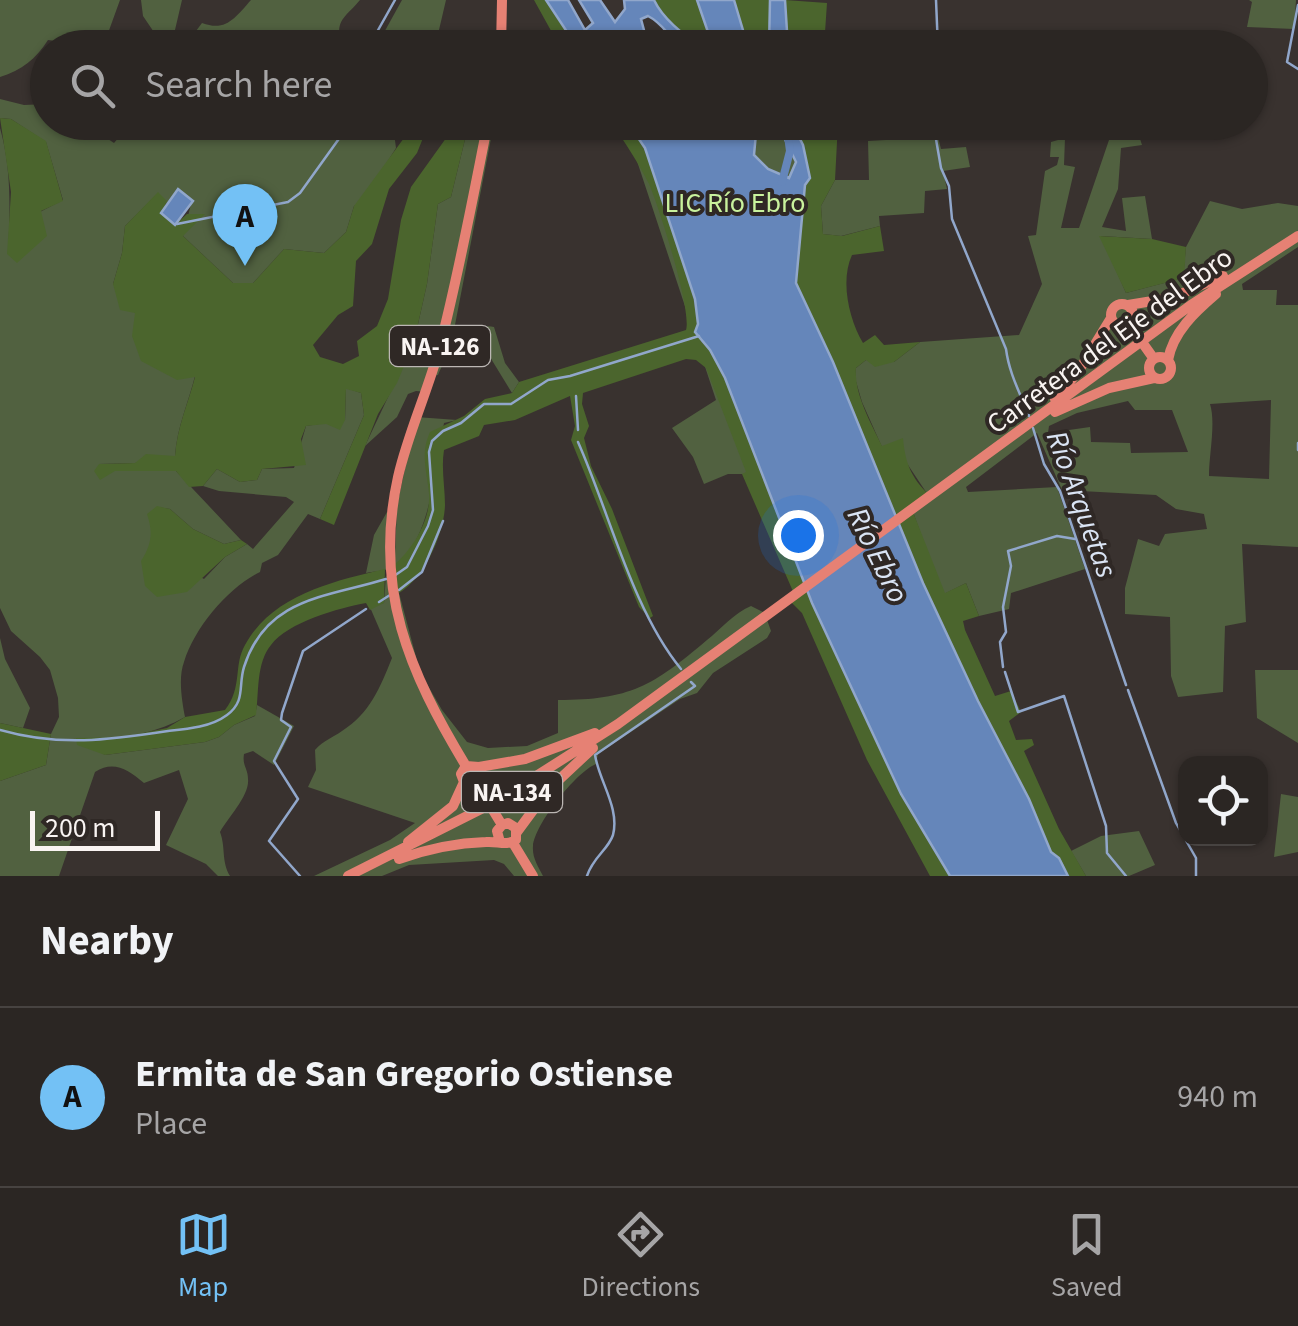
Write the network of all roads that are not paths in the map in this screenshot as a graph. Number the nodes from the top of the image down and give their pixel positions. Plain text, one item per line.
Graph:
1 (502, 0) edge
2 (501, 30) edge
3 (484, 140) edge
4 (1295, 238) edge
5 (1128, 305) junction
6 (1111, 318) junction
7 (1130, 326) junction
8 (1152, 357) junction
9 (1168, 360) junction
10 (1154, 378) junction
11 (996, 451) junction
12 (971, 466) junction
13 (696, 667) junction
14 (664, 690) junction
15 (466, 766) junction
16 (479, 767) junction
17 (464, 782) junction
18 (479, 787) junction
19 (500, 822) junction
20 (515, 838) junction
21 (500, 842) junction
22 (340, 876) edge
23 (348, 876) edge
24 (357, 876) edge
25 (533, 876) edge

1 - 2 main road
3 - 15 main road, NA-126
4 - 5 main road
4 - 9 main road
4 - 11 main road, Carretera del Eje del Ebro / NA-134
5 - 6 main road
5 - 7 main road
6 - 7 main road
6 - 12 main road
7 - 8 main road
8 - 9 main road
8 - 10 main road
9 - 10 main road
10 - 11 main road
11 - 12 main road, Carretera del Eje del Ebro / NA-134
12 - 13 main road, Carretera del Eje del Ebro / NA-134
13 - 14 main road, NA-134
13 - 20 main road
14 - 16 main road
14 - 23 main road, NA-134
15 - 16 main road
15 - 17 main road
16 - 18 main road
17 - 18 main road
17 - 22 main road
18 - 19 main road
19 - 20 main road
19 - 21 main road
20 - 21 main road
20 - 25 main road
21 - 24 main road

